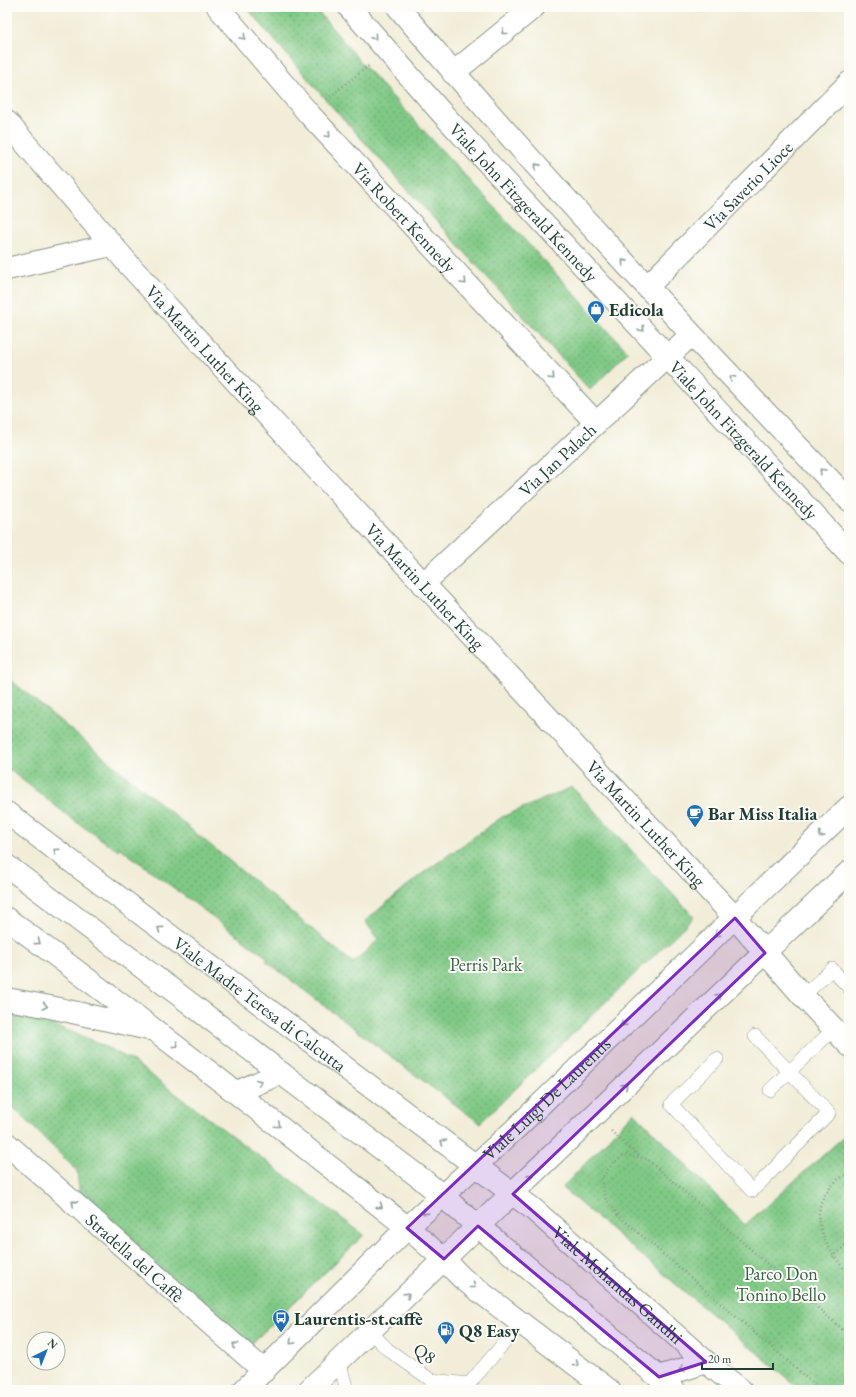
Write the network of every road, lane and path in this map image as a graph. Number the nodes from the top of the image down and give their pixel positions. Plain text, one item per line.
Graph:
1 (218, 7) edge
2 (349, 7) edge
3 (398, 7) edge
4 (534, 7) edge
5 (453, 73) junction
6 (849, 83) edge
7 (7, 122) edge
8 (111, 245) junction
9 (7, 269) edge
10 (647, 287) junction
11 (691, 335) junction
12 (668, 357) junction
13 (596, 424) junction
14 (849, 500) edge
15 (849, 553) edge
16 (423, 584) junction
17 (849, 808) edge
18 (7, 813) edge
19 (7, 866) edge
20 (849, 872) edge
21 (735, 918) junction
22 (7, 919) edge
23 (765, 953) junction
24 (849, 988) edge
25 (803, 996) junction
26 (7, 999) edge
27 (834, 1029) junction
28 (157, 1031) junction
29 (755, 1036) dead end
30 (849, 1045) edge
31 (717, 1059) dead end
32 (790, 1072) junction
33 (281, 1073) junction
34 (770, 1090) dead end
35 (237, 1092) junction
36 (611, 1131) dead end
37 (7, 1144) edge
38 (639, 1157) junction
39 (474, 1166) junction
40 (849, 1174) edge
41 (513, 1194) junction
42 (443, 1195) junction
43 (478, 1226) junction
44 (407, 1228) junction
45 (849, 1242) edge
46 (833, 1257) junction
47 (444, 1259) junction
48 (849, 1275) edge
49 (521, 1323) junction
50 (370, 1331) junction
51 (849, 1335) edge
52 (339, 1361) junction
53 (706, 1362) junction
54 (264, 1371) junction
55 (666, 1383) edge
56 (472, 1387) edge
57 (598, 1387) edge
58 (244, 1390) edge
59 (309, 1390) edge
60 (348, 1390) edge
61 (741, 1390) edge
62 (821, 1390) edge

1 -> 13 street, Via Robert Kennedy
2 -> 12 street, Viale John Fitzgerald Kennedy
3 - 5 street, Viale John Fitzgerald Kennedy
4 -> 5 street
10 -> 5 street, Viale John Fitzgerald Kennedy
6 - 10 street, Via Saverio Lioce
7 - 8 street, Via Martin Luther King
8 - 9 street
8 - 16 street, Via Martin Luther King
10 - 11 street, Viale John Fitzgerald Kennedy
11 - 12 street, Via Jan Palach
14 -> 11 street, Viale John Fitzgerald Kennedy
12 - 13 street, Via Jan Palach
12 - 15 street, Viale John Fitzgerald Kennedy
13 - 16 street, Via Jan Palach
16 - 21 street, Via Martin Luther King
17 -> 21 street, Viale Luigi De Laurentis
39 -> 18 street, Viale Madre Teresa di Calcutta
19 - 33 street
20 - 23 street
21 - 23 street, Via Martin Luther King
21 -> 39 street, Viale Luigi De Laurentis
22 -> 28 street
23 - 25 street, Via Martin Luther King
41 -> 23 street
24 - 25 lane
25 - 27 street, Via Martin Luther King
26 -> 28 street
27 - 30 street, Via Martin Luther King
27 - 32 lane
28 -> 35 street
29 - 32 lane
31 - 32 lane
32 - 34 lane
35 -> 33 street
33 - 42 street
35 -> 44 street
36 - 38 path
54 -> 37 street, Stradella del Caffè
38 - 51 path
38 - 62 path
39 - 41 street, Viale Madre Teresa di Calcutta
39 - 42 street, Viale Luigi De Laurentis
40 - 46 path
41 - 43 street
41 - 53 street, Viale Mohandas Gandhi
42 - 43 street
42 -> 44 street, Viale Luigi De Laurentis
43 - 47 street
43 - 55 street
44 - 47 street
44 -> 54 street, Viale Luigi De Laurentis
45 - 46 path
46 - 48 path
47 -> 49 street
50 -> 47 street
49 - 56 lane, Q8
49 -> 57 street
50 - 52 street
50 - 56 lane, Q8
52 - 59 street
52 - 60 lane
53 -> 55 street
53 - 61 street, Viale Mohandas Gandhi
54 - 58 street, Viale Luigi De Laurentis

